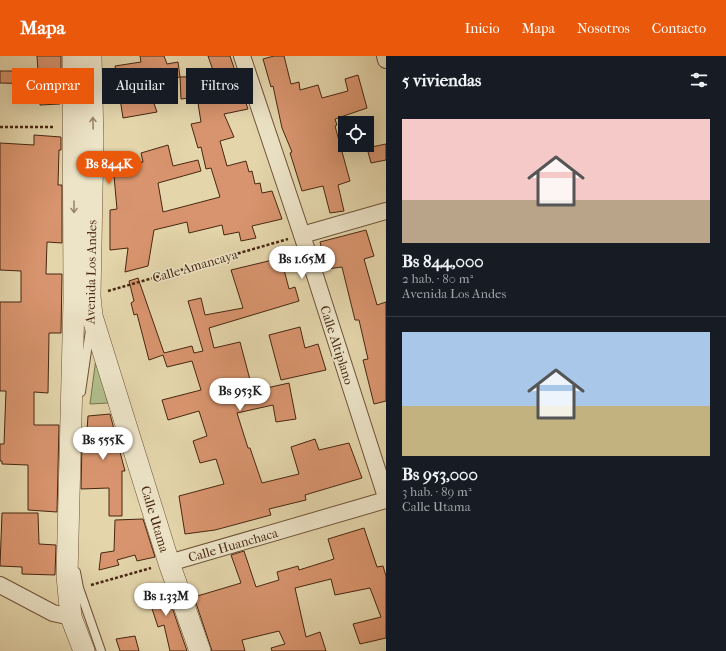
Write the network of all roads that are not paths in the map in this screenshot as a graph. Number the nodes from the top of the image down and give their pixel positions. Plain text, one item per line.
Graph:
1 (73, 56) edge
2 (91, 56) edge
3 (242, 56) edge
4 (385, 56) edge
5 (386, 60) edge
6 (386, 211) edge
7 (302, 235) junction
8 (85, 304) junction
9 (386, 498) edge
10 (169, 563) junction
11 (0, 585) edge
12 (71, 617) junction
13 (77, 651) edge
14 (84, 651) edge
15 (100, 651) edge
16 (200, 651) edge

1 -> 8 street, Avenida Los Andes
8 -> 2 street, Avenida Los Andes
3 - 7 street, Calle Altiplano
4 - 5 street
6 - 7 street
7 - 9 street, Calle Altiplano
8 - 10 street, Calle Utama
8 - 12 street, Avenida Los Andes
8 - 15 lane, Avenida Los Andes
9 - 10 street, Calle Huanchaca
10 - 16 street, Calle Utama
11 - 12 street
12 - 13 street
12 - 14 street, Avenida Los Andes

